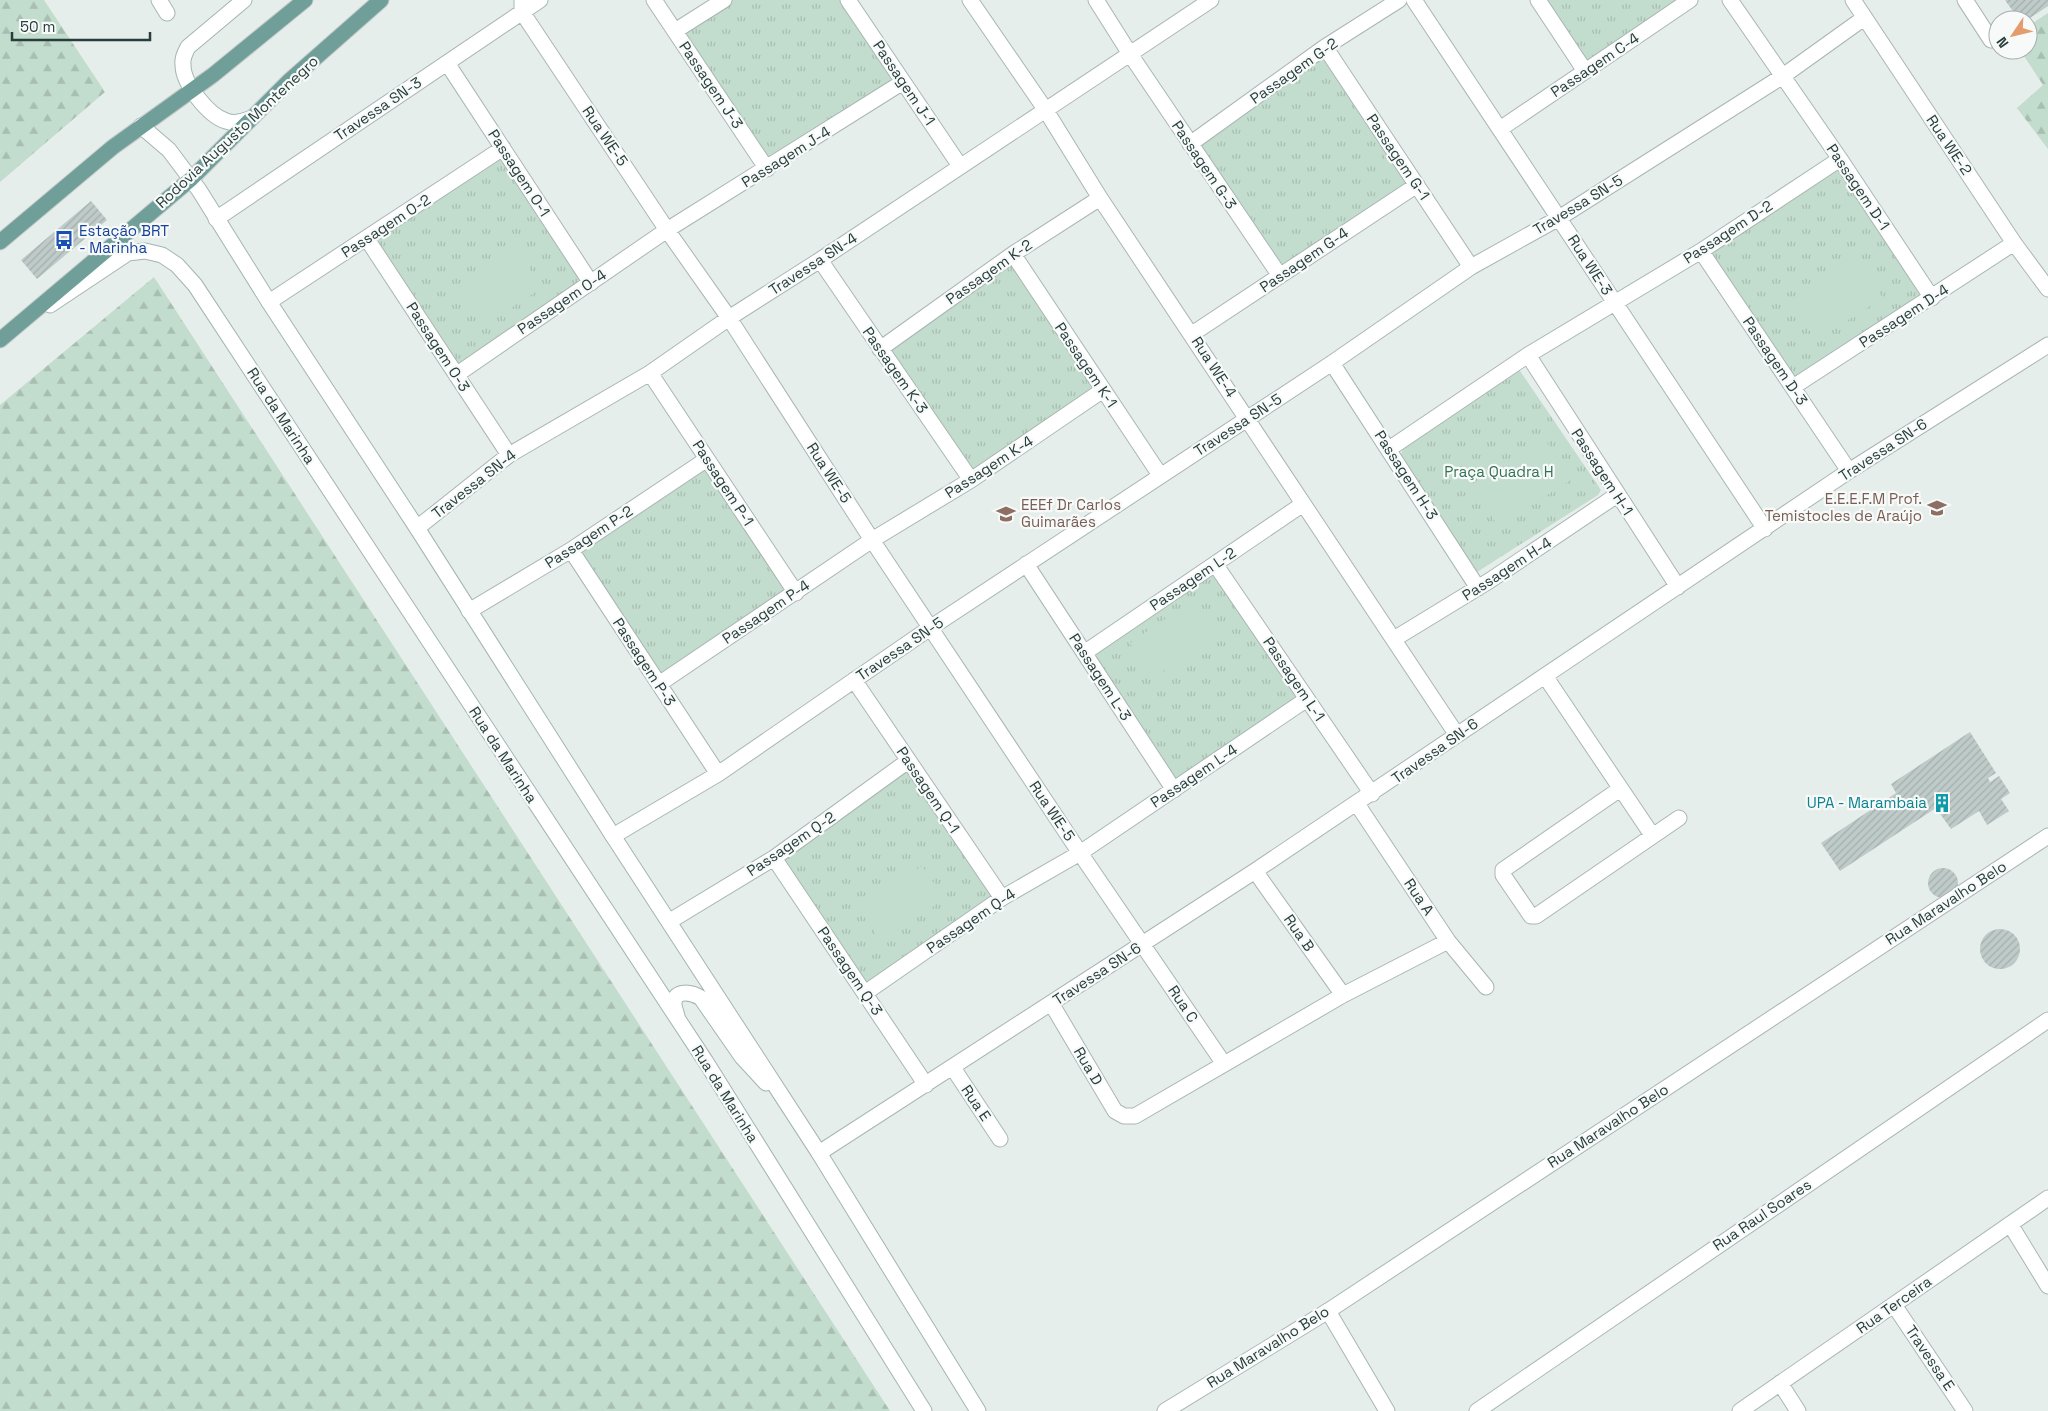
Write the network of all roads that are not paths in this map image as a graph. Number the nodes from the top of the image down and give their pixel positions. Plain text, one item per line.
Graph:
1 (158, 0) edge
2 (244, 0) edge
3 (306, 0) edge
4 (382, 0) edge
5 (540, 0) edge
6 (654, 0) edge
7 (724, 0) edge
8 (848, 0) edge
9 (970, 0) edge
10 (1096, 0) edge
11 (1211, 0) edge
12 (1399, 0) edge
13 (1414, 0) edge
14 (1538, 0) edge
15 (1690, 0) edge
16 (1730, 0) edge
17 (1853, 0) edge
18 (1965, 0) edge
19 (522, 6) edge
20 (167, 13) dead end
21 (1864, 18) junction
22 (675, 31) junction
23 (1988, 35) edge
24 (1325, 48) junction
25 (1130, 54) junction
26 (447, 63) junction
27 (1585, 71) junction
28 (1783, 76) junction
29 (903, 82) junction
30 (193, 90) junction
31 (1045, 109) junction
32 (249, 119) junction
33 (141, 126) junction
34 (1500, 129) junction
35 (1190, 144) junction
36 (503, 148) junction
37 (1840, 159) junction
38 (960, 166) junction
39 (767, 169) junction
40 (191, 179) junction
41 (1417, 185) junction
42 (1100, 198) junction
43 (1559, 218) junction
44 (216, 219) junction
45 (667, 230) junction
46 (367, 239) junction
47 (0, 242) edge
48 (2014, 244) junction
49 (1701, 250) junction
50 (1013, 254) junction
51 (820, 260) junction
52 (1471, 267) junction
53 (1280, 276) junction
54 (591, 283) junction
55 (2048, 289) edge
56 (1932, 298) junction
57 (269, 302) junction
58 (1615, 303) junction
59 (729, 318) junction
60 (13, 329) junction
61 (1192, 334) junction
62 (0, 340) edge
63 (2048, 345) edge
64 (880, 349) junction
65 (1528, 355) junction
66 (1332, 363) junction
67 (650, 373) junction
68 (456, 375) junction
69 (1793, 387) junction
70 (1103, 390) junction
71 (1248, 419) junction
72 (1389, 449) junction
73 (509, 454) junction
74 (707, 459) junction
75 (1849, 471) junction
76 (1160, 475) junction
77 (971, 480) junction
78 (1617, 495) junction
79 (1303, 504) junction
80 (417, 528) junction
81 (1765, 529) junction
82 (872, 540) junction
83 (571, 550) junction
84 (1026, 564) junction
85 (1216, 564) junction
86 (1478, 588) junction
87 (1678, 588) junction
88 (796, 593) junction
89 (469, 611) junction
90 (930, 628) junction
91 (1394, 639) junction
92 (1084, 652) junction
93 (1545, 676) junction
94 (854, 680) junction
95 (659, 684) junction
96 (1307, 699) junction
97 (1457, 735) junction
98 (908, 760) junction
99 (718, 774) junction
100 (1620, 788) junction
101 (1174, 790) junction
102 (1372, 794) junction
103 (1357, 804) junction
104 (1679, 818) dead end
105 (1652, 835) junction
106 (613, 836) junction
107 (2048, 836) edge
108 (1080, 854) junction
109 (774, 858) junction
110 (1256, 871) junction
111 (1002, 898) junction
112 (670, 921) junction
113 (1448, 941) junction
114 (1142, 944) junction
115 (1486, 987) dead end
116 (865, 993) junction
117 (1343, 995) junction
118 (1051, 1003) junction
119 (678, 1020) junction
120 (2048, 1020) edge
121 (1224, 1064) junction
122 (952, 1068) junction
123 (926, 1085) junction
124 (795, 1116) junction
125 (1000, 1139) dead end
126 (819, 1153) junction
127 (2048, 1198) edge
128 (2010, 1224) junction
129 (2048, 1286) edge
130 (1894, 1305) junction
131 (1328, 1311) junction
132 (1780, 1383) junction
133 (1485, 1409) edge
134 (924, 1411) edge
135 (978, 1411) edge
136 (1165, 1411) edge
137 (1387, 1411) edge
138 (1740, 1411) edge
139 (1798, 1411) edge
140 (1965, 1411) edge

1 - 20 street
2 - 30 street
3 - 30 main road
4 - 32 main road, Rodovia Augusto Montenegro
5 - 19 street, Travessa SN-3
6 - 22 street, Passagem J-3
7 - 22 street
8 - 29 street, Passagem J-1
9 - 31 street, Rua WE-4
10 - 25 street, Passagem G-3
11 - 25 street, Travessa SN-4
12 - 24 street, Passagem G-2
13 - 34 street, Rua WE-3
14 - 27 street
15 - 27 street, Passagem C-4
16 - 28 street, Passagem D-1
17 - 21 street, Rua WE-2
18 - 23 street
19 - 26 street, Travessa SN-3
19 - 45 street, Rua WE-5
21 - 28 street, Travessa SN-5
21 - 48 street, Rua WE-2
22 - 39 street, Passagem J-3
24 - 35 street, Passagem G-2
24 - 41 street, Passagem G-1
25 - 31 street, Travessa SN-4
25 - 35 street, Passagem G-3
26 - 36 street, Passagem O-1
26 - 44 street, Travessa SN-3
27 - 34 street, Passagem C-4
28 - 37 street, Passagem D-1
28 - 43 street, Travessa SN-5
29 - 38 street, Passagem J-1
29 - 39 street, Passagem J-4
30 - 32 street
30 - 33 main road
31 - 38 street, Travessa SN-4
31 - 42 street, Rua WE-4
32 - 40 main road, Rodovia Augusto Montenegro
33 - 40 street
33 - 47 main road
34 - 43 street, Rua WE-3
35 - 53 street, Passagem G-3
36 - 46 street, Passagem O-2
36 - 54 street, Passagem O-1
37 - 49 street, Passagem D-2
37 - 56 street, Passagem D-1
38 - 51 street, Travessa SN-4
39 - 45 street, Passagem J-4
40 - 44 street
40 - 60 main road, Rodovia Augusto Montenegro
41 - 52 street, Passagem G-1
41 - 53 street, Passagem G-4
42 - 50 street, Passagem K-2
42 - 61 street, Rua WE-4
43 - 52 street, Travessa SN-5
43 - 58 street, Rua WE-3
44 - 57 street
45 - 54 street, Passagem O-4
45 - 59 street, Rua WE-5
46 - 57 street, Passagem O-2
46 - 68 street, Passagem O-3
48 - 55 street, Rua WE-2
48 - 56 street, Passagem D-4
49 - 58 street, Passagem D-2
49 - 69 street, Passagem D-3
50 - 64 street, Passagem K-2
50 - 70 street, Passagem K-1
51 - 59 street, Travessa SN-4
51 - 64 street, Passagem K-3
52 - 66 street, Travessa SN-5
53 - 61 street, Passagem G-4
54 - 68 street, Passagem O-4
56 - 69 street, Passagem D-4
57 - 80 street
58 - 65 street, Passagem D-2
58 - 81 street, Rua WE-3
59 - 67 street, Travessa SN-4
59 - 82 street, Rua WE-5
60 - 62 main road, Rodovia Augusto Montenegro
60 - 119 street, Rua da Marinha
61 - 71 street, Rua WE-4
63 - 75 street, Travessa SN-6
64 - 77 street, Passagem K-3
65 - 72 street, Passagem D-2
65 - 78 street, Passagem H-1
66 - 71 street, Travessa SN-5
66 - 72 street, Passagem H-3
67 - 73 street, Travessa SN-4
67 - 74 street, Passagem P-1
68 - 73 street, Passagem O-3
69 - 75 street, Passagem D-3
70 - 76 street, Passagem K-1
70 - 77 street, Passagem K-4
71 - 76 street, Travessa SN-5
71 - 79 street, Rua WE-4
72 - 86 street, Passagem H-3
73 - 80 street, Travessa SN-4
74 - 83 street, Passagem P-2
74 - 88 street, Passagem P-1
75 - 81 street, Travessa SN-6
76 - 84 street, Travessa SN-5
77 - 82 street, Passagem K-4
78 - 86 street, Passagem H-4
78 - 87 street, Passagem H-1
79 - 85 street, Passagem L-2
79 - 91 street, Rua WE-4
80 - 89 street
81 - 87 street, Travessa SN-6
82 - 88 street, Passagem P-4
82 - 90 street, Rua WE-5
83 - 89 street, Passagem P-2
83 - 95 street, Passagem P-3
84 - 90 street, Travessa SN-5
84 - 92 street, Passagem L-3
85 - 92 street, Passagem L-2
85 - 96 street, Passagem L-1
86 - 91 street, Passagem H-4
87 - 93 street, Travessa SN-6
88 - 95 street, Passagem P-4
89 - 106 street
90 - 94 street, Travessa SN-5
90 - 108 street, Rua WE-5
91 - 97 street, Rua WE-4
92 - 101 street, Passagem L-3
93 - 97 street, Travessa SN-6
93 - 100 street
94 - 98 street, Passagem Q-1
94 - 99 street, Travessa SN-5
95 - 99 street, Passagem P-3
96 - 101 street, Passagem L-4
96 - 102 street, Passagem L-1
97 - 102 street, Travessa SN-6
98 - 109 street, Passagem Q-2
98 - 111 street, Passagem Q-1
99 - 106 street, Travessa SN-5
100 - 105 street
100 - 105 street
101 - 108 street, Passagem L-4
102 - 103 street, Travessa SN-6
103 - 110 street, Travessa SN-6
103 - 113 street, Rua A
104 - 105 street
106 - 112 street
107 - 131 street, Rua Maravalho Belo
108 - 111 street, Passagem Q-4
108 - 114 street, Rua WE-5
109 - 112 street, Passagem Q-2
109 - 116 street, Passagem Q-3
110 - 114 street, Travessa SN-6
110 - 117 street, Rua B
111 - 116 street, Passagem Q-4
112 - 124 street
113 - 115 street, Rua A
113 - 117 street
114 - 118 street, Travessa SN-6
114 - 121 street, Rua C
116 - 123 street, Passagem Q-3
117 - 121 street
118 - 121 street, Rua D
118 - 122 street, Travessa SN-6
119 - 124 street
119 - 134 street, Rua da Marinha
120 - 133 street, Rua Raul Soares
122 - 123 street, Travessa SN-6
122 - 125 street, Rua E
123 - 126 street, Travessa SN-6
124 - 126 street
126 - 135 street
127 - 128 street, Rua Terceira
128 - 129 street
128 - 130 street, Rua Terceira
130 - 132 street, Rua Terceira
130 - 140 street, Travessa E
131 - 136 street, Rua Maravalho Belo
131 - 137 street
132 - 138 street, Rua Terceira
132 - 139 street

